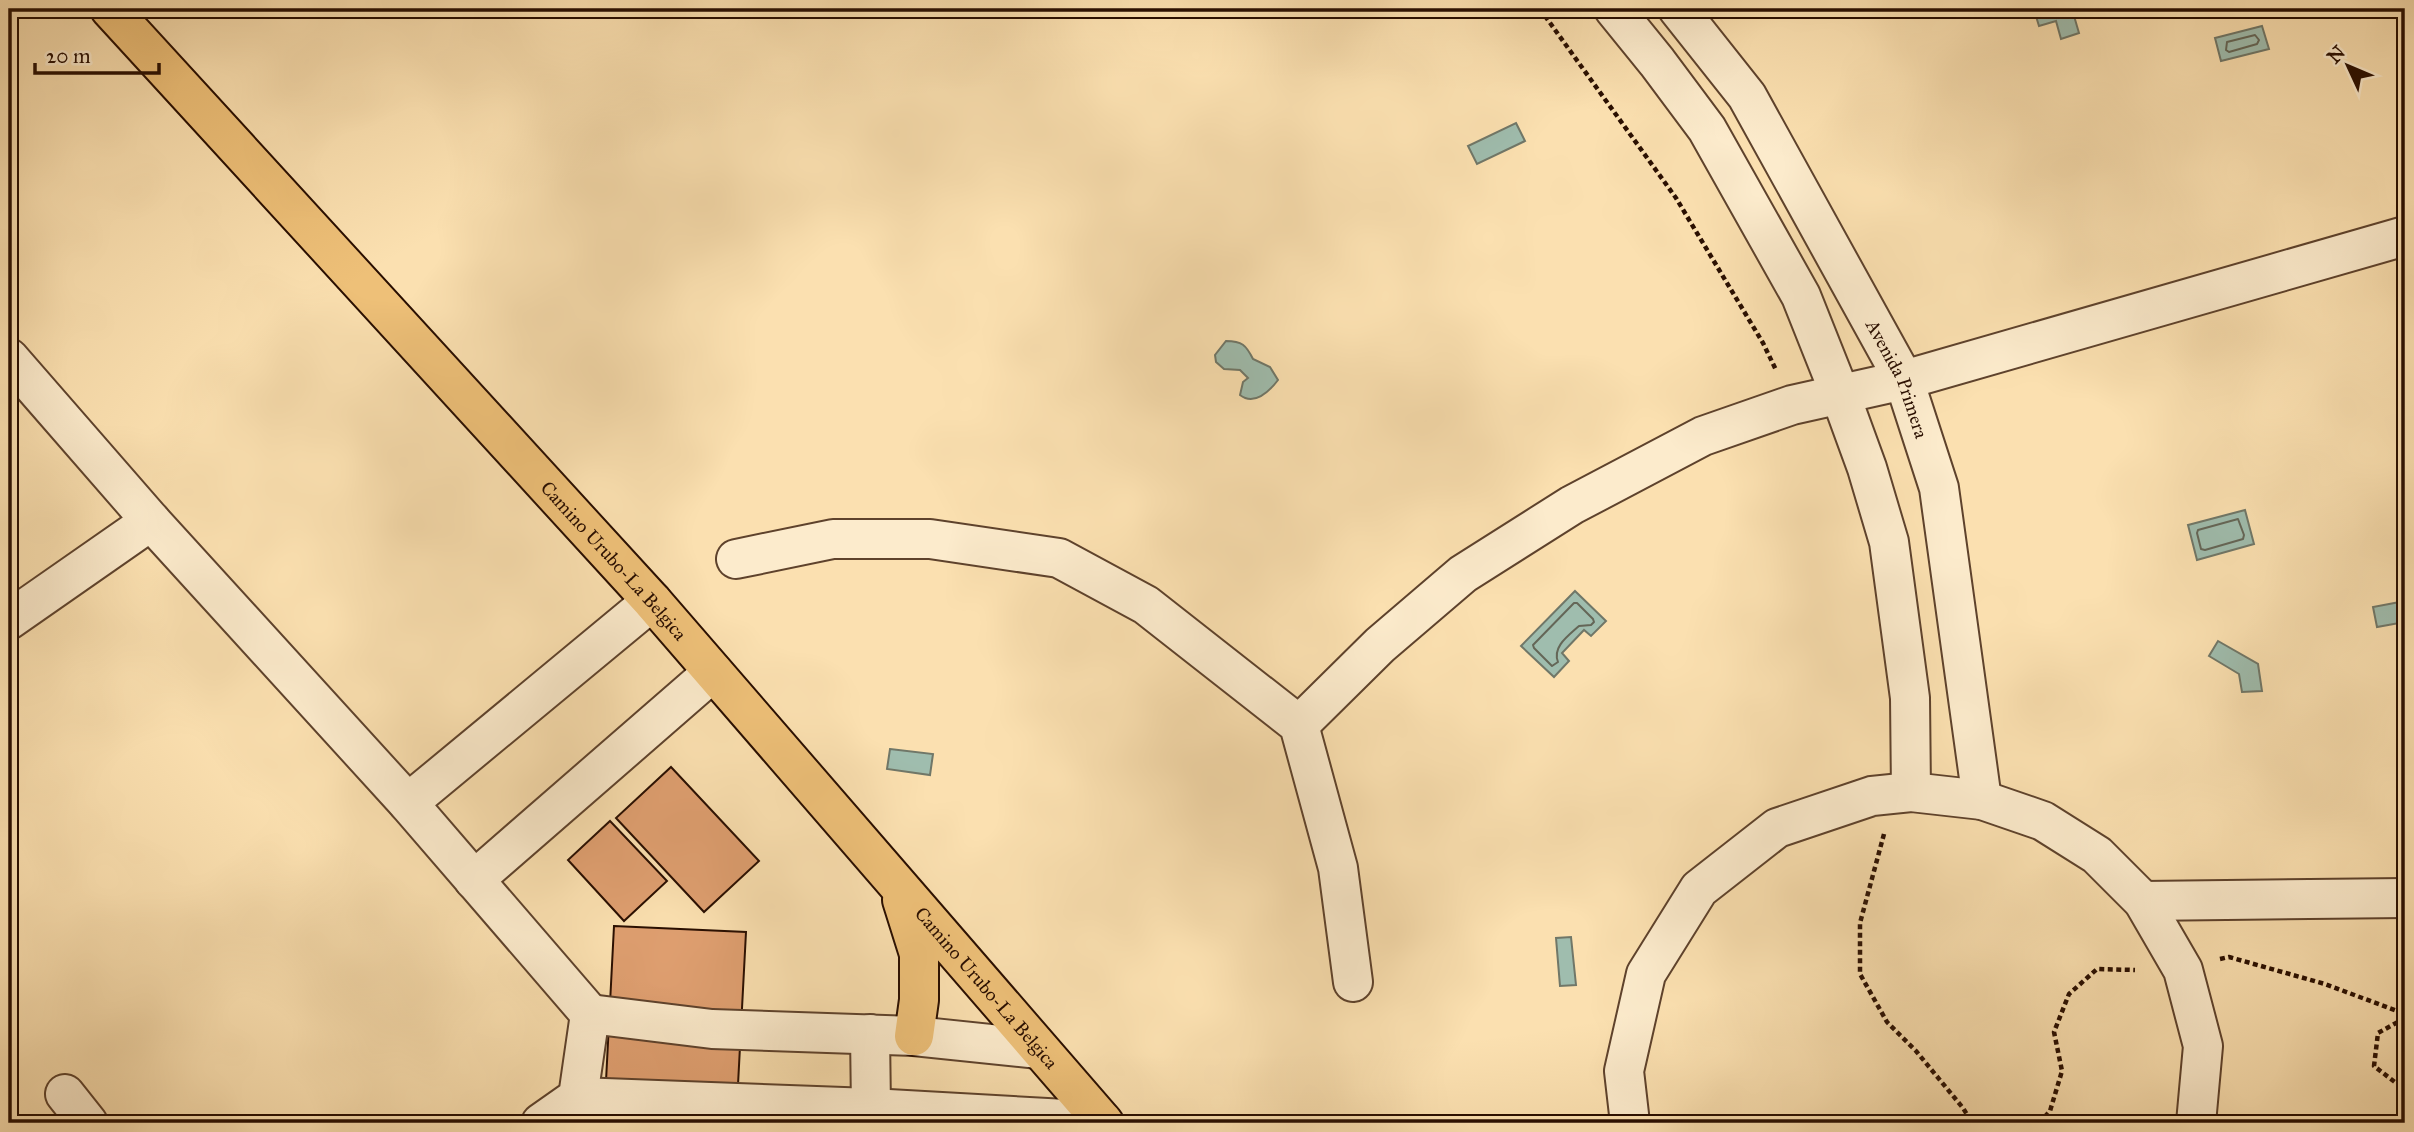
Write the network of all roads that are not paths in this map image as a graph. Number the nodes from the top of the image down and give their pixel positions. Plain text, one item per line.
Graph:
1 (110, 9) edge
2 (1614, 9) edge
3 (1678, 9) edge
4 (2405, 236) edge
5 (9, 359) edge
6 (1904, 380) junction
7 (1840, 394) junction
8 (151, 521) junction
9 (736, 559) dead end
10 (652, 601) junction
11 (9, 620) edge
12 (713, 672) junction
13 (1299, 725) junction
14 (1911, 792) junction
15 (1982, 800) junction
16 (408, 803) junction
17 (474, 880) junction
18 (898, 885) junction
19 (2405, 898) edge
20 (2143, 901) junction
21 (1353, 982) dead end
22 (590, 1014) junction
23 (870, 1034) junction
24 (914, 1036) junction
25 (1040, 1049) junction
26 (65, 1094) dead end
27 (579, 1097) junction
28 (871, 1108) junction
29 (1103, 1122) edge
30 (88, 1123) edge
31 (541, 1123) edge
32 (1630, 1123) edge
33 (2196, 1123) edge

1 - 10 main road, Camino Urubo-La Belgica
2 - 7 street
3 - 6 street, Avenida Primera
4 - 6 street
5 - 8 street
6 - 7 street
6 - 15 street, Avenida Primera
7 - 13 street
7 - 14 street
8 - 11 street
8 - 16 street
9 - 13 street
10 - 12 main road, Camino Urubo-La Belgica
10 - 16 street
12 - 17 street
12 - 18 main road, Camino Urubo-La Belgica
13 - 21 street
14 - 15 street
14 - 32 street
15 - 20 street
16 - 17 street
17 - 22 street
18 - 24 main road
18 - 25 main road, Camino Urubo-La Belgica
19 - 20 street
20 - 33 street
22 - 23 street
22 - 27 street
23 - 24 street
23 - 28 street
24 - 25 street
25 - 29 main road, Camino Urubo-La Belgica
26 - 30 street
27 - 28 street
27 - 31 street
28 - 29 street

